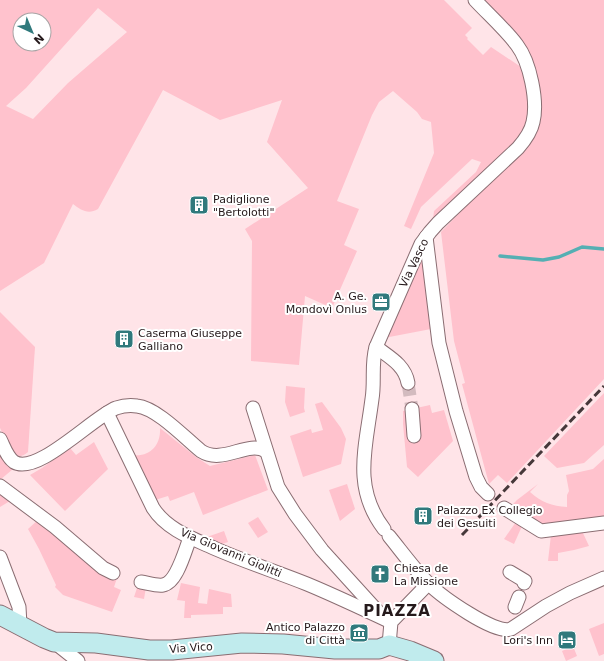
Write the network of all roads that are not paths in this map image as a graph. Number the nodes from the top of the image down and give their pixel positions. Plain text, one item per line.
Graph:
1 (475, 0) edge
2 (426, 236) junction
3 (376, 347) junction
4 (408, 383) tunnel mouth
5 (253, 408) dead end
6 (412, 409) tunnel mouth
7 (107, 413) junction
8 (414, 436) dead end
9 (0, 439) edge
10 (266, 451) junction
11 (0, 486) edge
12 (488, 494) dead end
13 (504, 508) dead end
14 (604, 523) edge
15 (190, 538) junction
16 (0, 558) edge
17 (510, 572) dead end
18 (113, 573) dead end
19 (604, 578) edge
20 (141, 582) dead end
21 (524, 583) dead end
22 (428, 584) junction
23 (516, 606) dead end
24 (0, 615) edge
25 (388, 620) junction
26 (20, 625) junction
27 (510, 630) junction
28 (54, 642) junction
29 (389, 646) junction
30 (78, 661) edge
31 (434, 661) edge

1 - 2 street, Via Vasco
2 - 3 street, Via Vasco
2 - 12 street
3 - 4 street
3 - 22 street, Via Vasco
5 - 10 street
6 - 8 street
7 - 9 street
7 - 10 street
7 - 15 street, Via Giovanni Giolitti
10 - 25 street
11 - 18 street
13 - 14 street
15 - 20 street
15 - 25 street, Via Giovanni Giolitti
16 - 26 street
17 - 21 street
19 - 27 street
22 - 25 street
22 - 27 street, Via Vasco
23 - 27 street
24 - 26 street, Via Vico
25 - 29 street
26 - 28 street, Via Vico
28 - 29 street, Via Vico
28 - 30 street
29 - 31 street

